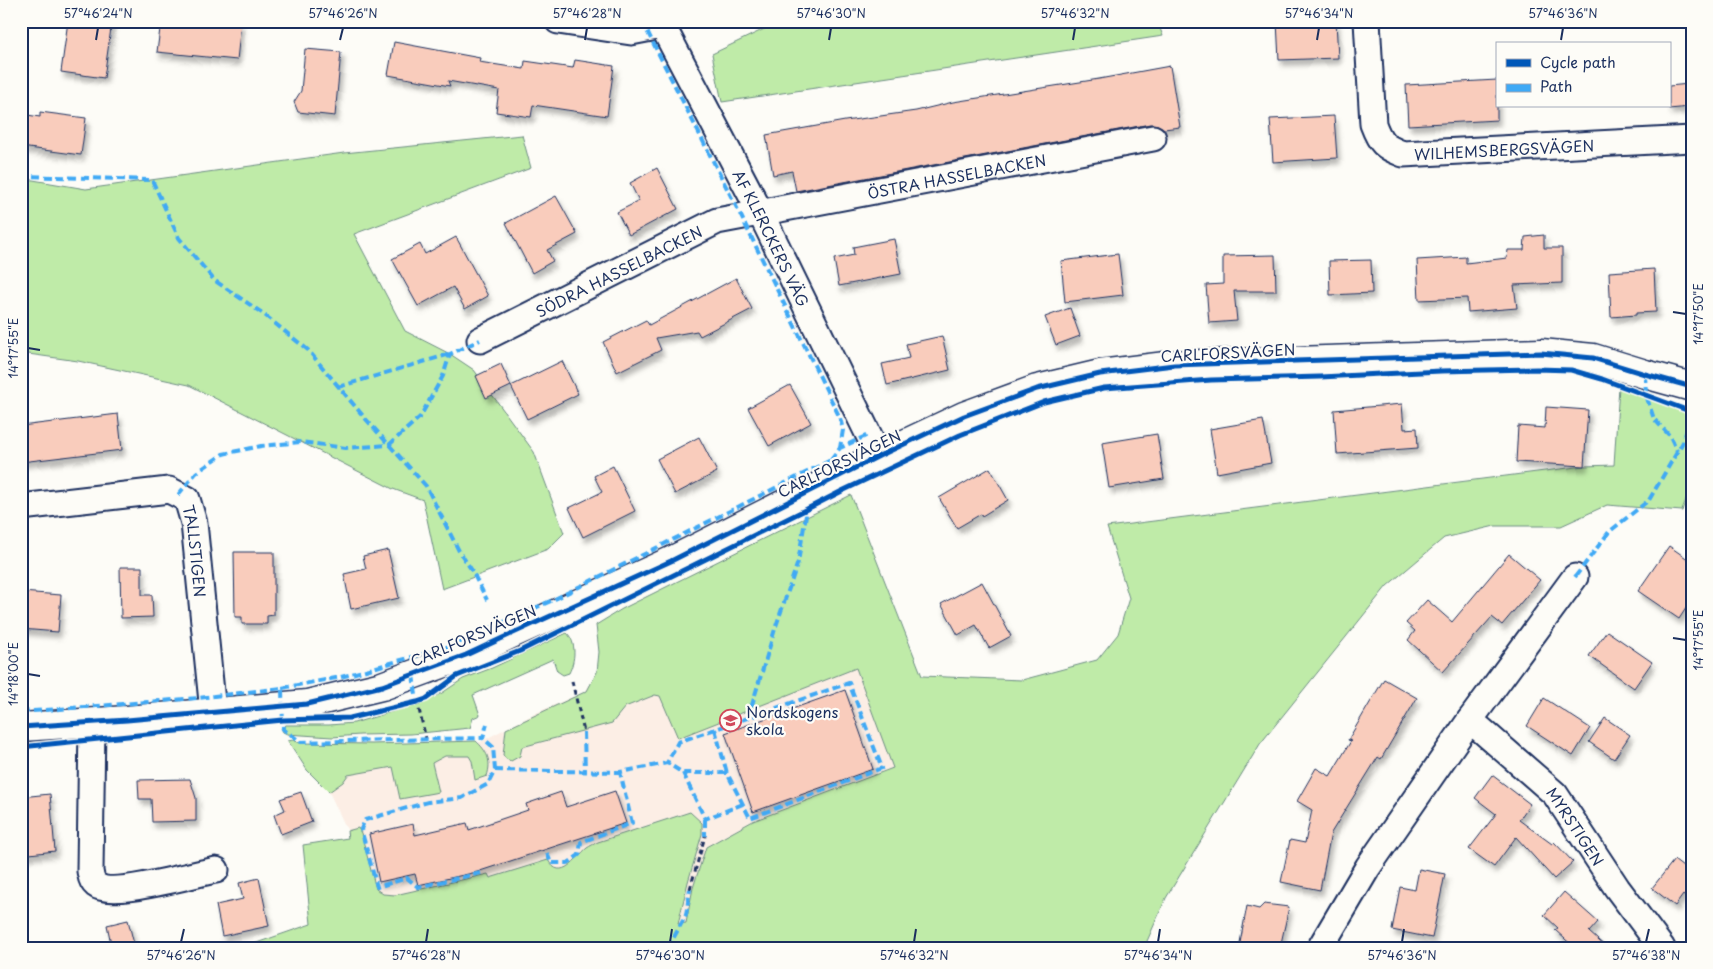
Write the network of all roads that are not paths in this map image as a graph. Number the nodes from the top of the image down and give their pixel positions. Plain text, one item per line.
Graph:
1 (558, 21) edge
2 (1367, 21) edge
3 (661, 24) edge
4 (1152, 138) dead end
5 (1692, 138) edge
6 (760, 212) junction
7 (480, 340) dead end
8 (1692, 387) edge
9 (879, 456) junction
10 (21, 507) edge
11 (1575, 576) dead end
12 (213, 712) junction
13 (1470, 720) junction
14 (92, 723) junction
15 (21, 727) edge
16 (216, 870) dead end
17 (1320, 948) edge
18 (1662, 948) edge

1 - 3 street
2 - 5 street, WILHEMSBERGSVÄGEN
3 - 6 street, AF KLERCKERS VÄG
4 - 6 street, ÖSTRA HASSELBACKEN
6 - 7 street, SÖDRA HASSELBACKEN
6 - 9 street, AF KLERCKERS VÄG
8 - 9 street, CARLFORSVÄGEN
9 - 12 street, CARLFORSVÄGEN
10 - 12 street, TALLSTIGEN
11 - 13 street
12 - 14 street, CARLFORSVÄGEN
13 - 17 street
13 - 18 street, MYRSTIGEN
14 - 15 street, CARLFORSVÄGEN
14 - 16 street

